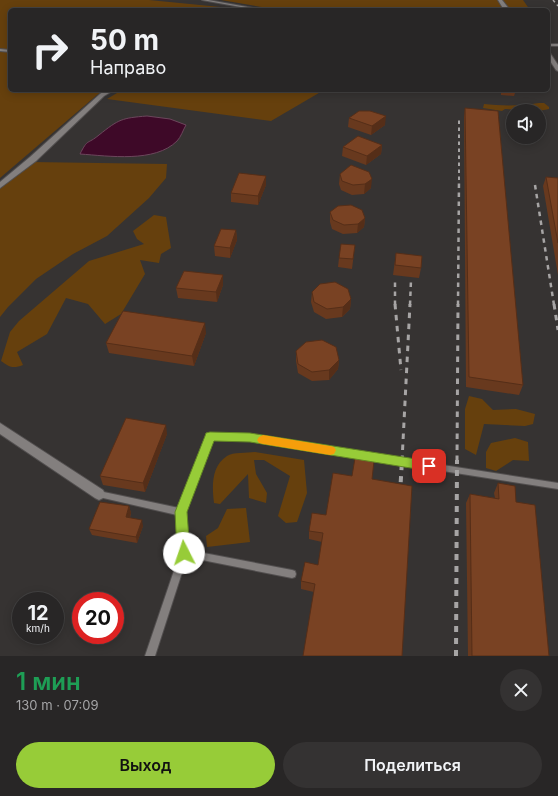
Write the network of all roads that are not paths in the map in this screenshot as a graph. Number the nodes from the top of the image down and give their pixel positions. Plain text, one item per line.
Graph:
1 (203, 0) edge
2 (252, 8) edge
3 (550, 57) edge
4 (558, 69) edge
5 (107, 92) edge
6 (0, 186) edge
7 (0, 428) edge
8 (558, 486) edge
9 (99, 494) joint
10 (181, 512) junction
11 (184, 553) junction
12 (292, 574) dead end
13 (150, 656) edge

1 - 2 lane
3 - 4 street
5 - 6 street
7 - 9 street
8 - 10 lane
9 - 10 lane
10 - 11 lane
11 - 12 lane
11 - 13 lane

